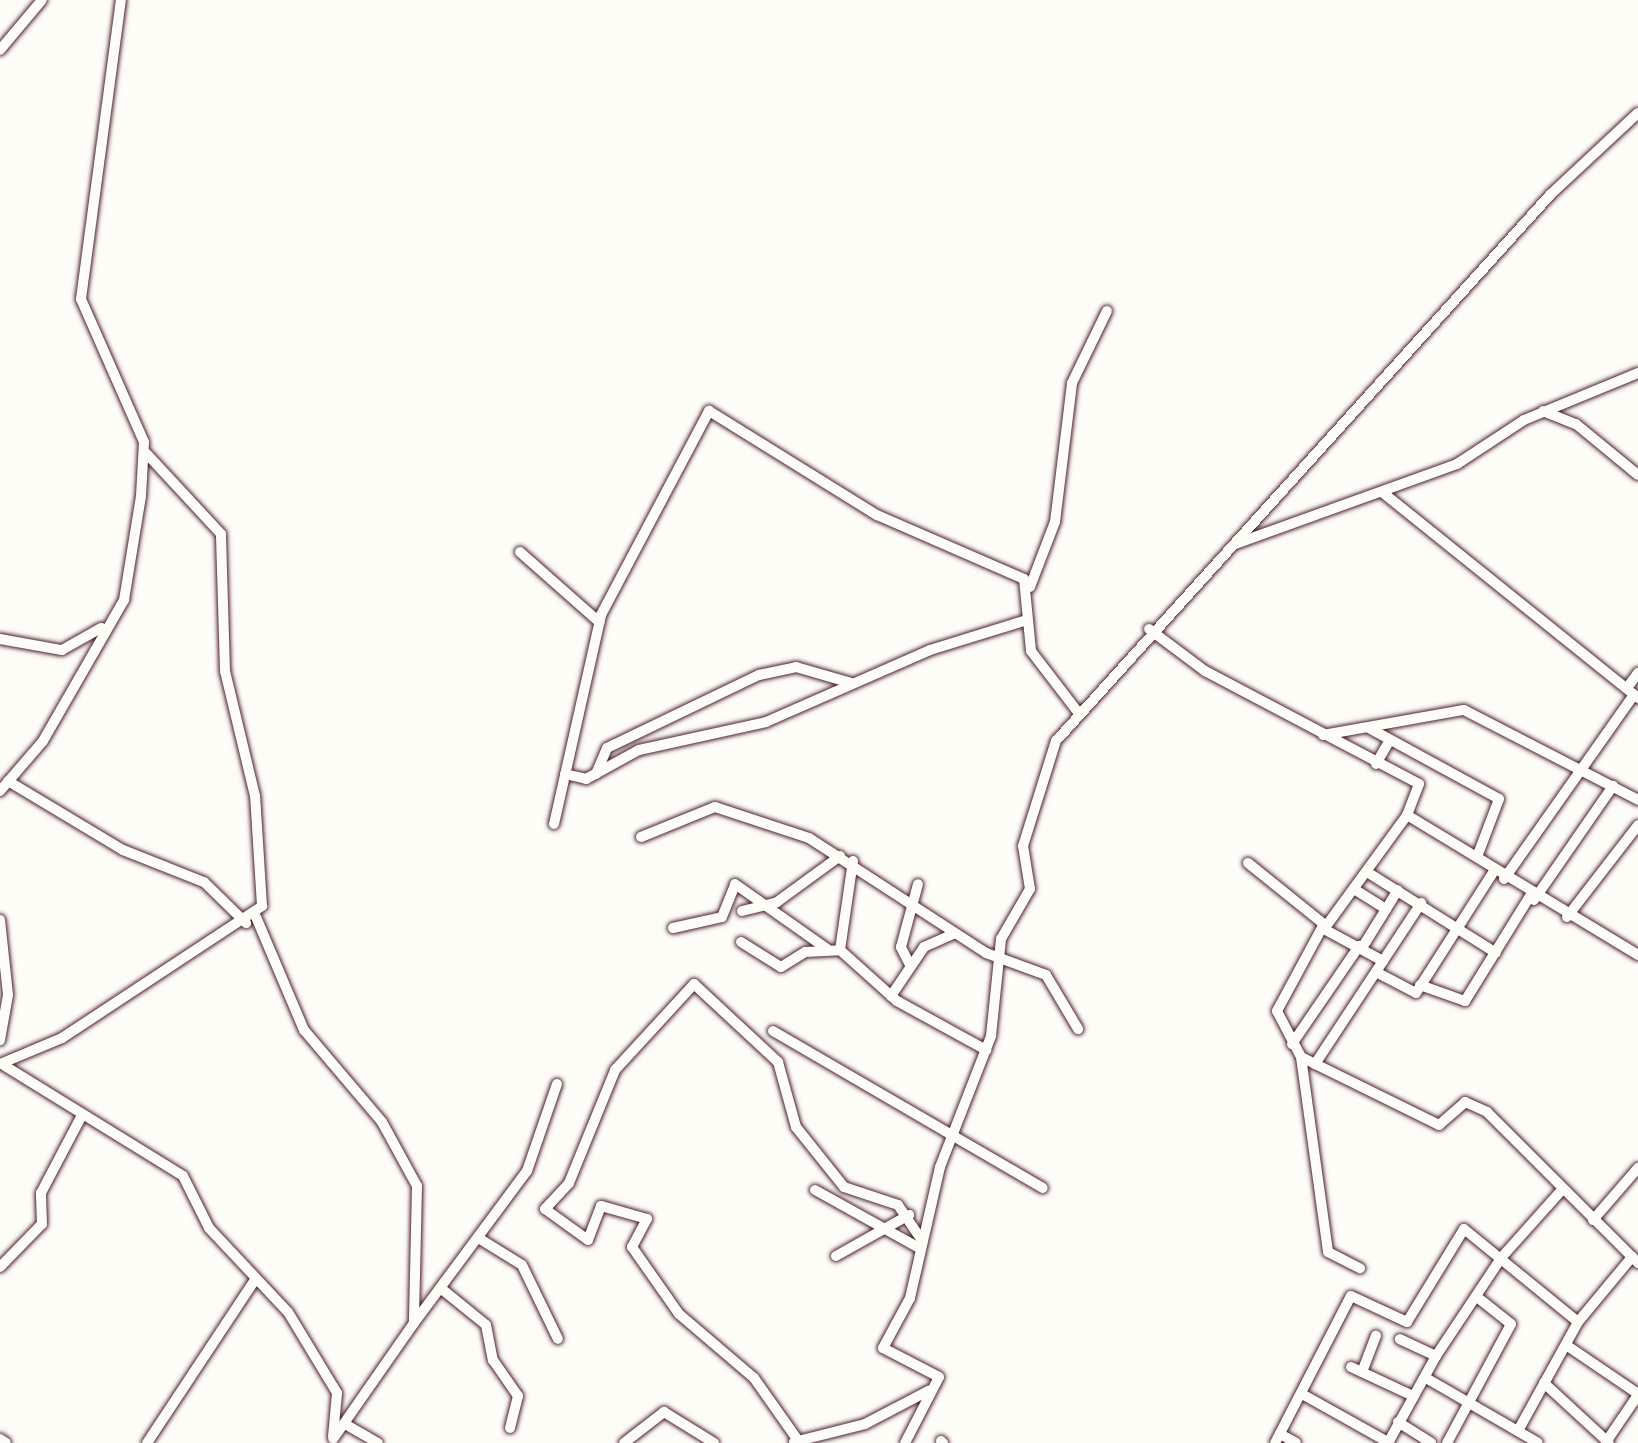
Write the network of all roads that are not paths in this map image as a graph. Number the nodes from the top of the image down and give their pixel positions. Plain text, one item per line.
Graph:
1 (42, 0) edge
2 (120, 0) edge
3 (0, 50) edge
4 (1638, 113) edge
5 (1107, 312) dead end
6 (1638, 373) edge
7 (1542, 411) junction
8 (145, 452) junction
9 (1638, 475) edge
10 (1382, 492) junction
11 (1234, 545) junction
12 (520, 552) dead end
13 (1030, 587) junction
14 (1028, 620) junction
15 (599, 622) junction
16 (101, 628) dead end
17 (1149, 630) junction
18 (0, 638) edge
19 (1638, 673) edge
20 (851, 683) junction
21 (1633, 694) edge
22 (1077, 711) junction
23 (1368, 728) junction
24 (1323, 736) junction
25 (1390, 740) junction
26 (1376, 764) junction
27 (1580, 770) junction
28 (565, 774) junction
29 (596, 774) junction
30 (8, 781) junction
31 (1613, 786) junction
32 (0, 791) edge
33 (1638, 800) edge
34 (1407, 816) junction
35 (554, 824) dead end
36 (1638, 825) edge
37 (641, 838) dead end
38 (840, 856) junction
39 (1476, 857) junction
40 (853, 860) junction
41 (1248, 862) dead end
42 (1494, 871) junction
43 (1367, 872) junction
44 (1504, 879) junction
45 (918, 884) dead end
46 (1354, 889) junction
47 (1398, 890) junction
48 (1532, 898) junction
49 (912, 902) junction
50 (1421, 904) junction
51 (763, 906) junction
52 (1386, 909) junction
53 (742, 911) dead end
54 (1567, 917) junction
55 (0, 920) edge
56 (251, 920) junction
57 (1458, 924) junction
58 (673, 928) dead end
59 (1324, 929) junction
60 (957, 932) junction
61 (741, 942) dead end
62 (1360, 947) junction
63 (826, 949) junction
64 (840, 950) junction
65 (1496, 953) junction
66 (1638, 955) edge
67 (1000, 956) junction
68 (909, 963) junction
69 (1379, 966) junction
70 (1420, 985) junction
71 (891, 996) junction
72 (1078, 1029) dead end
73 (772, 1032) dead end
74 (0, 1040) edge
75 (1292, 1044) junction
76 (986, 1050) junction
77 (1302, 1057) junction
78 (1314, 1064) junction
79 (2, 1065) edge
80 (557, 1084) dead end
81 (80, 1119) junction
82 (951, 1140) junction
83 (1638, 1168) edge
84 (1043, 1188) dead end
85 (815, 1190) dead end
86 (1561, 1191) junction
87 (908, 1215) junction
88 (1593, 1220) junction
89 (882, 1228) junction
90 (480, 1239) junction
91 (920, 1244) junction
92 (836, 1256) dead end
93 (1501, 1258) junction
94 (1635, 1260) edge
95 (0, 1267) edge
96 (1360, 1268) dead end
97 (255, 1280) junction
98 (443, 1290) junction
99 (1477, 1297) junction
100 (1578, 1322) junction
101 (414, 1323) junction
102 (1376, 1336) dead end
103 (1400, 1338) dead end
104 (558, 1339) dead end
105 (1566, 1345) junction
106 (1436, 1356) junction
107 (1426, 1378) junction
108 (1544, 1384) junction
109 (936, 1385) junction
110 (1302, 1394) junction
111 (1638, 1394) edge
112 (1413, 1396) junction
113 (1471, 1400) junction
114 (1398, 1422) junction
115 (346, 1424) junction
116 (510, 1428) dead end
117 (1519, 1429) junction
118 (0, 1438) edge
119 (637, 1439) edge
120 (1277, 1439) edge
121 (333, 1441) edge
122 (795, 1441) edge
123 (1607, 1442) edge
124 (6, 1443) edge
125 (147, 1443) edge
126 (378, 1443) edge
127 (624, 1443) edge
128 (714, 1443) edge
129 (905, 1443) edge
130 (1296, 1443) edge
131 (1388, 1443) edge
132 (1431, 1443) edge
133 (1447, 1443) edge
134 (1538, 1443) edge

1 - 3 street
2 - 8 street
4 - 11 street
5 - 13 street
6 - 7 street
7 - 9 street
7 - 10 street
8 - 30 street
8 - 56 street
10 - 11 street
10 - 21 street
11 - 17 street
12 - 15 street
13 - 14 street
13 - 15 street
14 - 20 street
14 - 22 street
15 - 28 street
16 - 18 street
17 - 22 street
17 - 24 street
19 - 21 street
20 - 29 street
20 - 29 street
21 - 27 street
22 - 67 street
23 - 24 street
23 - 25 street
23 - 27 street
24 - 26 street
25 - 26 street
25 - 39 street
26 - 34 street
27 - 31 street
27 - 44 street
28 - 29 street
28 - 35 street
30 - 32 street
30 - 56 street
31 - 33 street
31 - 48 street
34 - 39 street
34 - 43 street
36 - 54 street
37 - 38 street
38 - 40 street
38 - 51 street
39 - 42 street
40 - 49 street
40 - 64 street
41 - 59 street
42 - 44 street
42 - 57 street
43 - 46 street
43 - 47 street
44 - 48 street
45 - 49 street
46 - 52 street
46 - 59 street
47 - 50 street
47 - 52 street
48 - 54 street
48 - 65 street
49 - 60 street
49 - 68 street
50 - 57 street
50 - 69 street
51 - 53 street
51 - 58 street
51 - 63 street
52 - 62 street
54 - 66 street
55 - 74 street
56 - 79 street
56 - 101 street
57 - 65 street
57 - 70 street
59 - 62 street
59 - 75 street
60 - 67 street
60 - 68 street
61 - 63 street
62 - 69 street
62 - 75 street
63 - 64 street
64 - 71 street
65 - 70 street
67 - 72 street
67 - 76 street
68 - 71 street
69 - 70 street
69 - 78 street
71 - 76 street
73 - 82 street
75 - 77 street
76 - 82 street
77 - 78 street
77 - 96 street
78 - 86 street
79 - 81 street
80 - 90 street
81 - 95 street
81 - 97 street
82 - 84 street
82 - 91 street
83 - 88 street
85 - 89 street
86 - 88 street
86 - 93 street
87 - 89 street
87 - 91 street
87 - 122 street
88 - 94 street
89 - 91 street
89 - 92 street
90 - 98 street
90 - 104 street
91 - 109 street
93 - 99 street
93 - 100 street
93 - 110 street
94 - 100 street
97 - 121 street
97 - 125 street
98 - 101 street
98 - 116 street
99 - 106 street
99 - 113 street
100 - 105 street
101 - 115 street
102 - 112 street
103 - 106 street
105 - 108 street
105 - 111 street
106 - 107 street
107 - 112 street
107 - 113 street
108 - 117 street
108 - 123 street
109 - 122 street
109 - 129 street
110 - 120 street
110 - 131 street
111 - 123 street
112 - 114 street
113 - 117 street
113 - 133 street
114 - 131 street
114 - 132 street
115 - 121 street
115 - 126 street
117 - 134 street
118 - 124 street
119 - 127 street
119 - 128 street
120 - 130 street

